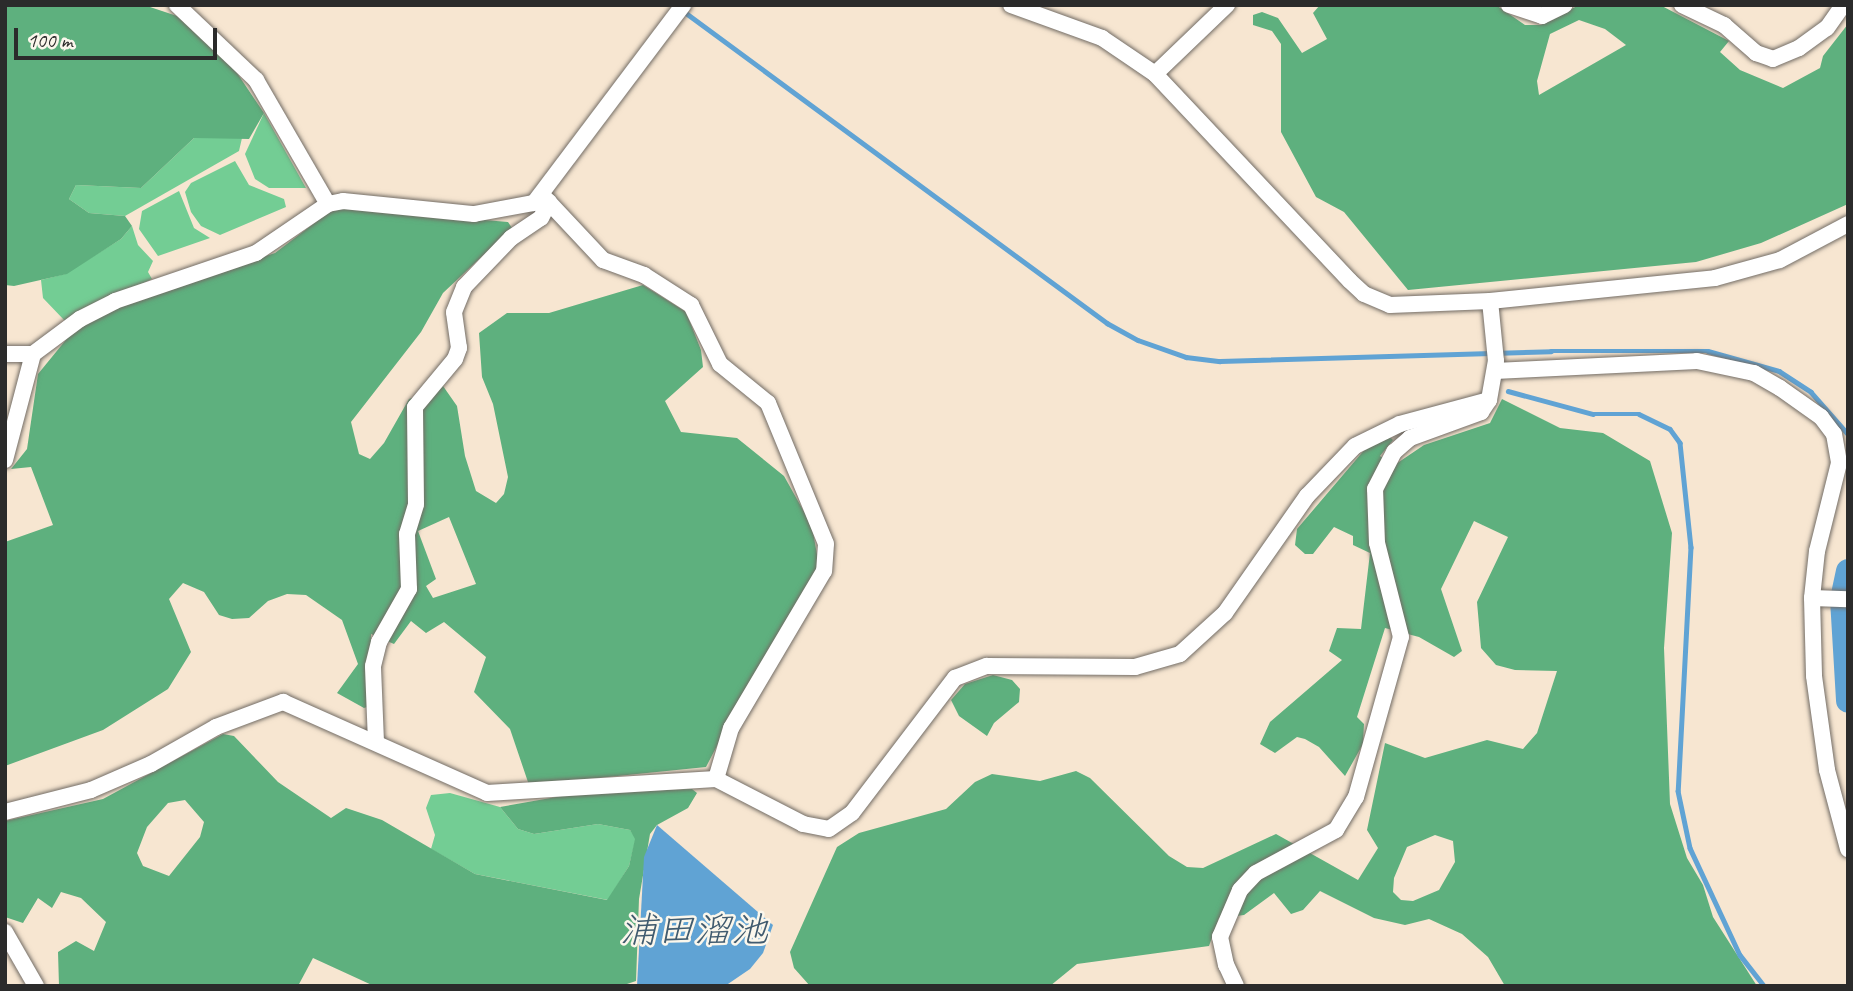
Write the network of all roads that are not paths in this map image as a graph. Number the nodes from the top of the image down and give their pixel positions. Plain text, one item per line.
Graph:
1 (177, 5) edge
2 (1011, 5) edge
3 (1227, 5) edge
4 (1509, 5) edge
5 (1565, 5) edge
6 (1682, 5) edge
7 (1843, 5) edge
8 (680, 10) edge
9 (1155, 74) junction
10 (546, 199) junction
11 (328, 204) junction
12 (1848, 224) edge
13 (1490, 301) junction
14 (33, 354) junction
15 (5, 355) edge
16 (1495, 366) junction
17 (1489, 400) junction
18 (5, 460) edge
19 (1815, 597) junction
20 (1848, 599) edge
21 (376, 742) junction
22 (716, 779) junction
23 (5, 812) edge
24 (1848, 849) edge
25 (5, 932) edge
26 (36, 986) edge
27 (1236, 986) edge

1 - 11 street
2 - 9 street
3 - 9 street
4 - 5 street
6 - 7 street
8 - 10 street
9 - 13 street
10 - 11 street
10 - 21 street
10 - 22 street
11 - 14 street
12 - 13 street
13 - 16 street
14 - 15 street
14 - 18 street
16 - 17 street
16 - 19 street
17 - 22 street
17 - 27 street
19 - 20 street
19 - 24 street
21 - 22 street
21 - 23 street
25 - 26 street

